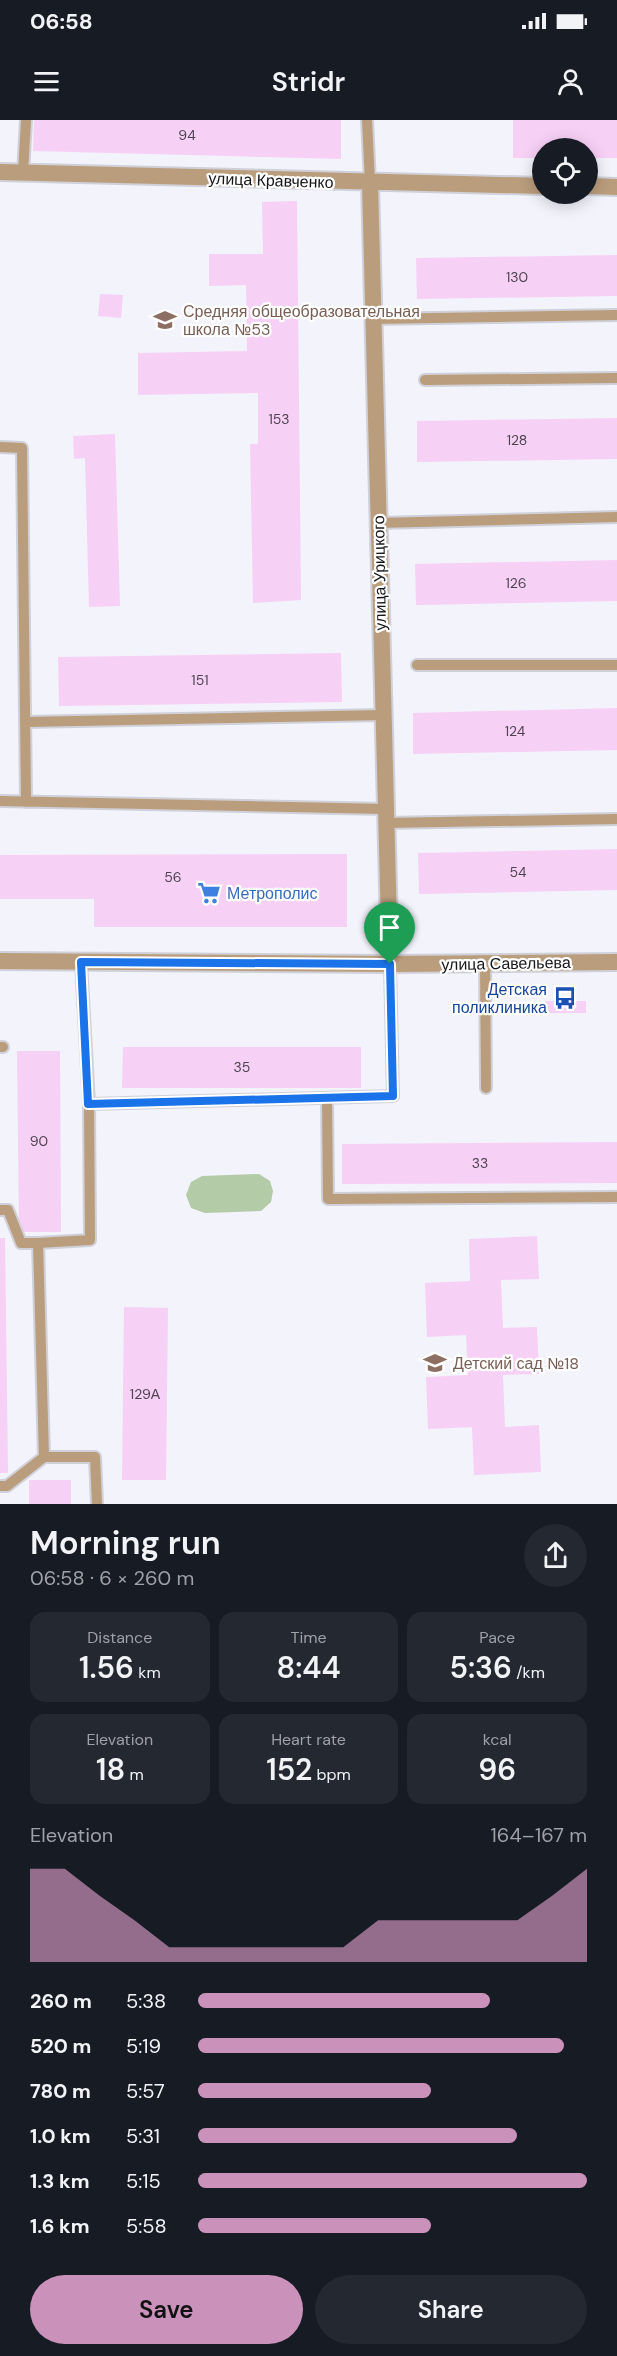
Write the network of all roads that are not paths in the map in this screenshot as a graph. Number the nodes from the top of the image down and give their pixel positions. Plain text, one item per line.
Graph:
1 (26, 120) edge
2 (367, 120) edge
3 (0, 172) edge
4 (23, 173) junction
5 (370, 183) junction
6 (532, 186) edge
7 (598, 186) edge
8 (617, 187) edge
9 (617, 315) edge
10 (373, 319) junction
11 (617, 378) edge
12 (425, 380) dead end
13 (0, 447) edge
14 (617, 517) edge
15 (378, 523) junction
16 (417, 665) dead end
17 (617, 665) edge
18 (382, 715) junction
19 (25, 722) junction
20 (0, 801) edge
21 (26, 802) junction
22 (385, 816) junction
23 (617, 819) edge
24 (0, 961) edge
25 (81, 962) junction
26 (617, 962) edge
27 (485, 963) junction
28 (390, 964) junction
29 (486, 1088) dead end
30 (327, 1098) junction
31 (88, 1104) junction
32 (617, 1197) edge
33 (0, 1210) edge
34 (38, 1243) junction
35 (44, 1457) junction
36 (0, 1486) edge
37 (97, 1504) edge

1 - 4 lane
2 - 5 lane
3 - 4 street, улица Кравченко
4 - 5 street, улица Кравченко
5 - 6 street, улица Кравченко
5 - 10 street, улица Урицкого
7 - 8 street
9 - 10 lane
10 - 15 street, улица Урицкого
11 - 12 lane
13 - 19 lane
14 - 15 lane
15 - 18 street, улица Урицкого
16 - 17 lane
18 - 19 lane
18 - 22 street, улица Урицкого
19 - 21 lane
20 - 21 lane
21 - 22 lane
22 - 23 lane
22 - 28 street, улица Урицкого
24 - 25 street, улица Савельева
25 - 28 street, улица Савельева
25 - 31 lane
26 - 27 street, улица Савельева
27 - 28 street, улица Савельева
27 - 29 lane
28 - 30 lane
30 - 31 lane
30 - 32 lane
31 - 34 lane
33 - 34 lane
34 - 35 lane
35 - 36 lane
35 - 37 lane

